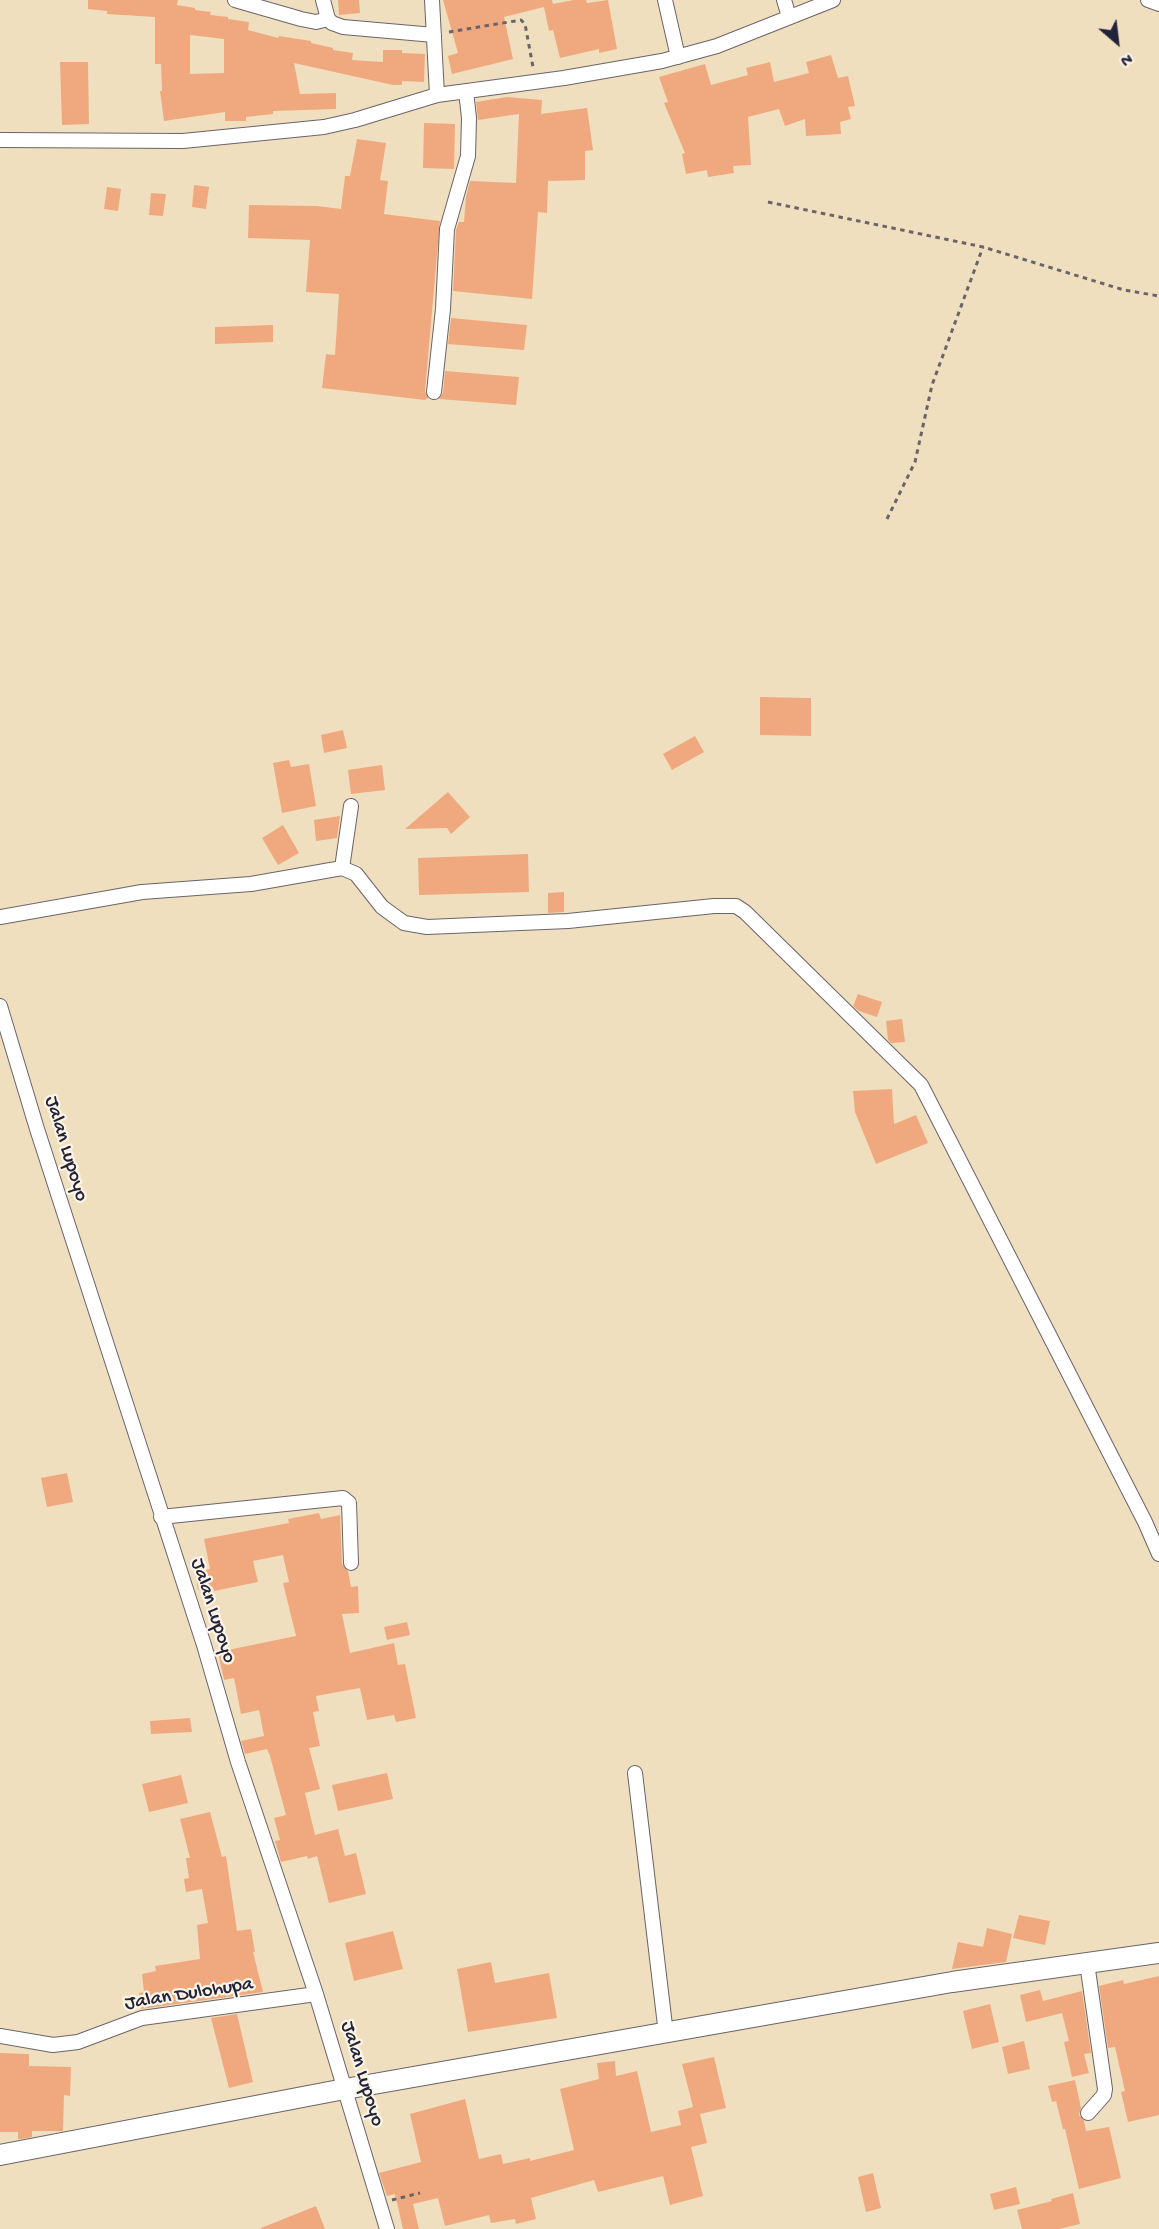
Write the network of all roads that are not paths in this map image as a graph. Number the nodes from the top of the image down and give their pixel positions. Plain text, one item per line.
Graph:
1 (235, 0) edge
2 (323, 0) edge
3 (432, 0) edge
4 (665, 0) edge
5 (784, 0) edge
6 (833, 0) edge
7 (1148, 0) edge
8 (1159, 4) edge
9 (789, 16) junction
10 (328, 20) junction
11 (434, 35) junction
12 (678, 57) junction
13 (466, 91) junction
14 (437, 95) junction
15 (0, 140) edge
16 (434, 392) dead end
17 (351, 806) dead end
18 (342, 868) junction
19 (0, 917) edge
20 (0, 1006) edge
21 (161, 1517) junction
22 (1159, 1554) edge
23 (351, 1563) dead end
24 (635, 1773) dead end
25 (1159, 1953) edge
26 (1087, 1963) junction
27 (316, 1994) junction
28 (666, 2034) junction
29 (0, 2036) edge
30 (335, 2092) junction
31 (1088, 2113) dead end
32 (0, 2155) edge
33 (387, 2229) edge

1 - 10 street
2 - 10 street
3 - 11 street
4 - 12 street
5 - 9 street
6 - 9 street
7 - 8 street
9 - 12 street
10 - 11 street
11 - 14 street
12 - 13 street
13 - 14 street
13 - 16 street
14 - 15 street
17 - 18 street
18 - 19 street
18 - 22 street
20 - 21 street, Jalan Lupoyo
21 - 23 street
21 - 27 street, Jalan Lupoyo
24 - 28 street
25 - 26 street
26 - 28 street
26 - 31 street
27 - 29 street, Jalan Dulohupa
27 - 30 street, Jalan Lupoyo
28 - 30 street
30 - 32 street
30 - 33 street, Jalan Lupoyo

